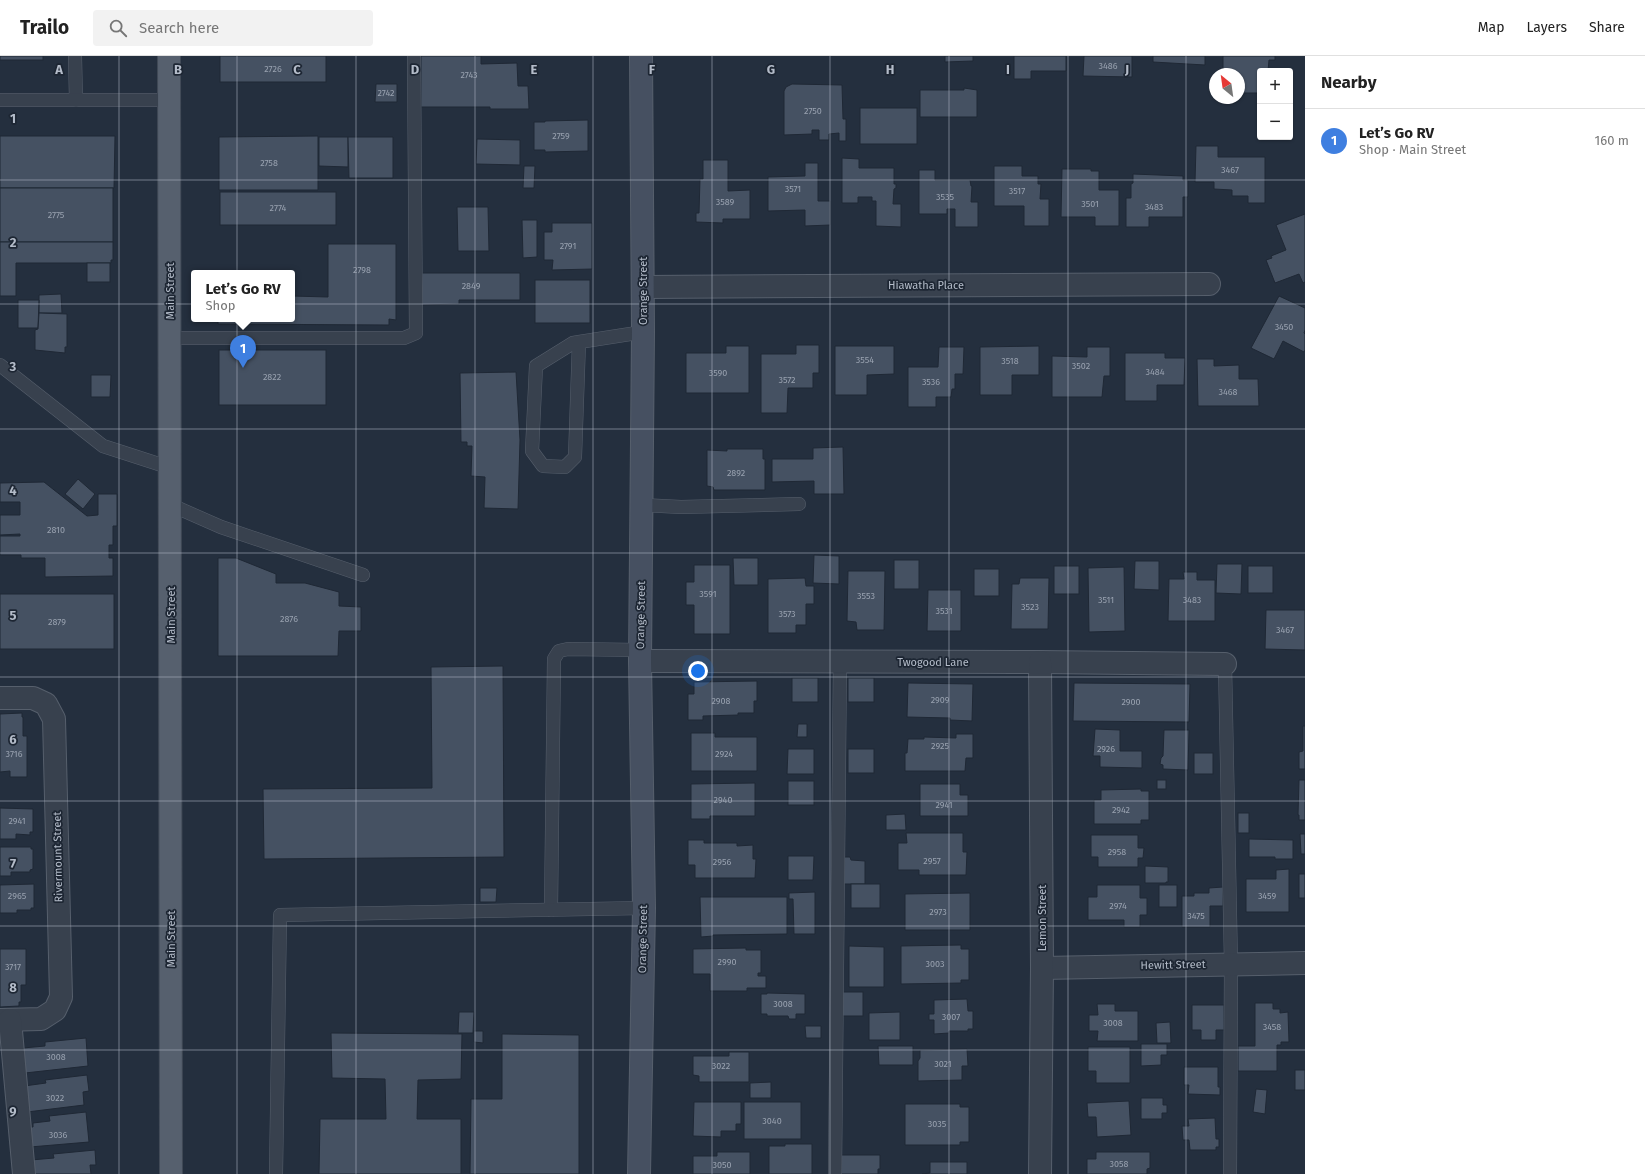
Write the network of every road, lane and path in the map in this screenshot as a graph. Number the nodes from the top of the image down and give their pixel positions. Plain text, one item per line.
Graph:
1 (75, 56) edge
2 (169, 56) edge
3 (414, 56) edge
4 (641, 56) edge
5 (0, 100) edge
6 (76, 100) junction
7 (169, 100) junction
8 (1209, 284) dead end
9 (643, 287) junction
10 (643, 332) junction
11 (170, 338) junction
12 (579, 342) junction
13 (0, 365) edge
14 (171, 468) junction
15 (799, 504) dead end
16 (171, 505) junction
17 (642, 505) junction
18 (363, 575) dead end
19 (640, 656) junction
20 (840, 661) junction
21 (1040, 662) junction
22 (1225, 664) joint
23 (0, 698) edge
24 (644, 908) junction
25 (551, 910) junction
26 (1305, 962) edge
27 (1231, 964) junction
28 (1042, 968) junction
29 (5, 1020) edge
30 (24, 1174) edge
31 (171, 1174) edge
32 (276, 1174) edge
33 (639, 1174) edge
34 (835, 1174) edge
35 (1040, 1174) edge
36 (1230, 1174) edge

1 - 6 lane
2 - 7 main road, Main Street
3 - 11 lane
4 - 9 street, Orange Street
5 - 6 lane
6 - 7 lane
7 - 11 main road, Main Street
8 - 9 street, Hiawatha Place
9 - 10 street, Orange Street
10 - 12 lane
10 - 17 street, Orange Street
11 - 14 main road, Main Street
12 - 12 lane
13 - 14 lane
14 - 16 main road, Main Street
15 - 17 lane
16 - 18 lane
16 - 31 main road, Main Street
17 - 19 street, Orange Street
19 - 20 street, Twogood Lane
19 - 24 street, Orange Street
19 - 25 lane
20 - 21 street, Twogood Lane
20 - 34 lane
21 - 22 street, Twogood Lane
21 - 28 street, Lemon Street
22 - 27 lane
23 - 29 street, Rivermount Street
24 - 25 lane
24 - 33 street, Orange Street
25 - 32 lane
26 - 27 street, Hewitt Street
27 - 28 street, Hewitt Street
27 - 36 lane
28 - 35 street, Lemon Street
29 - 30 street

